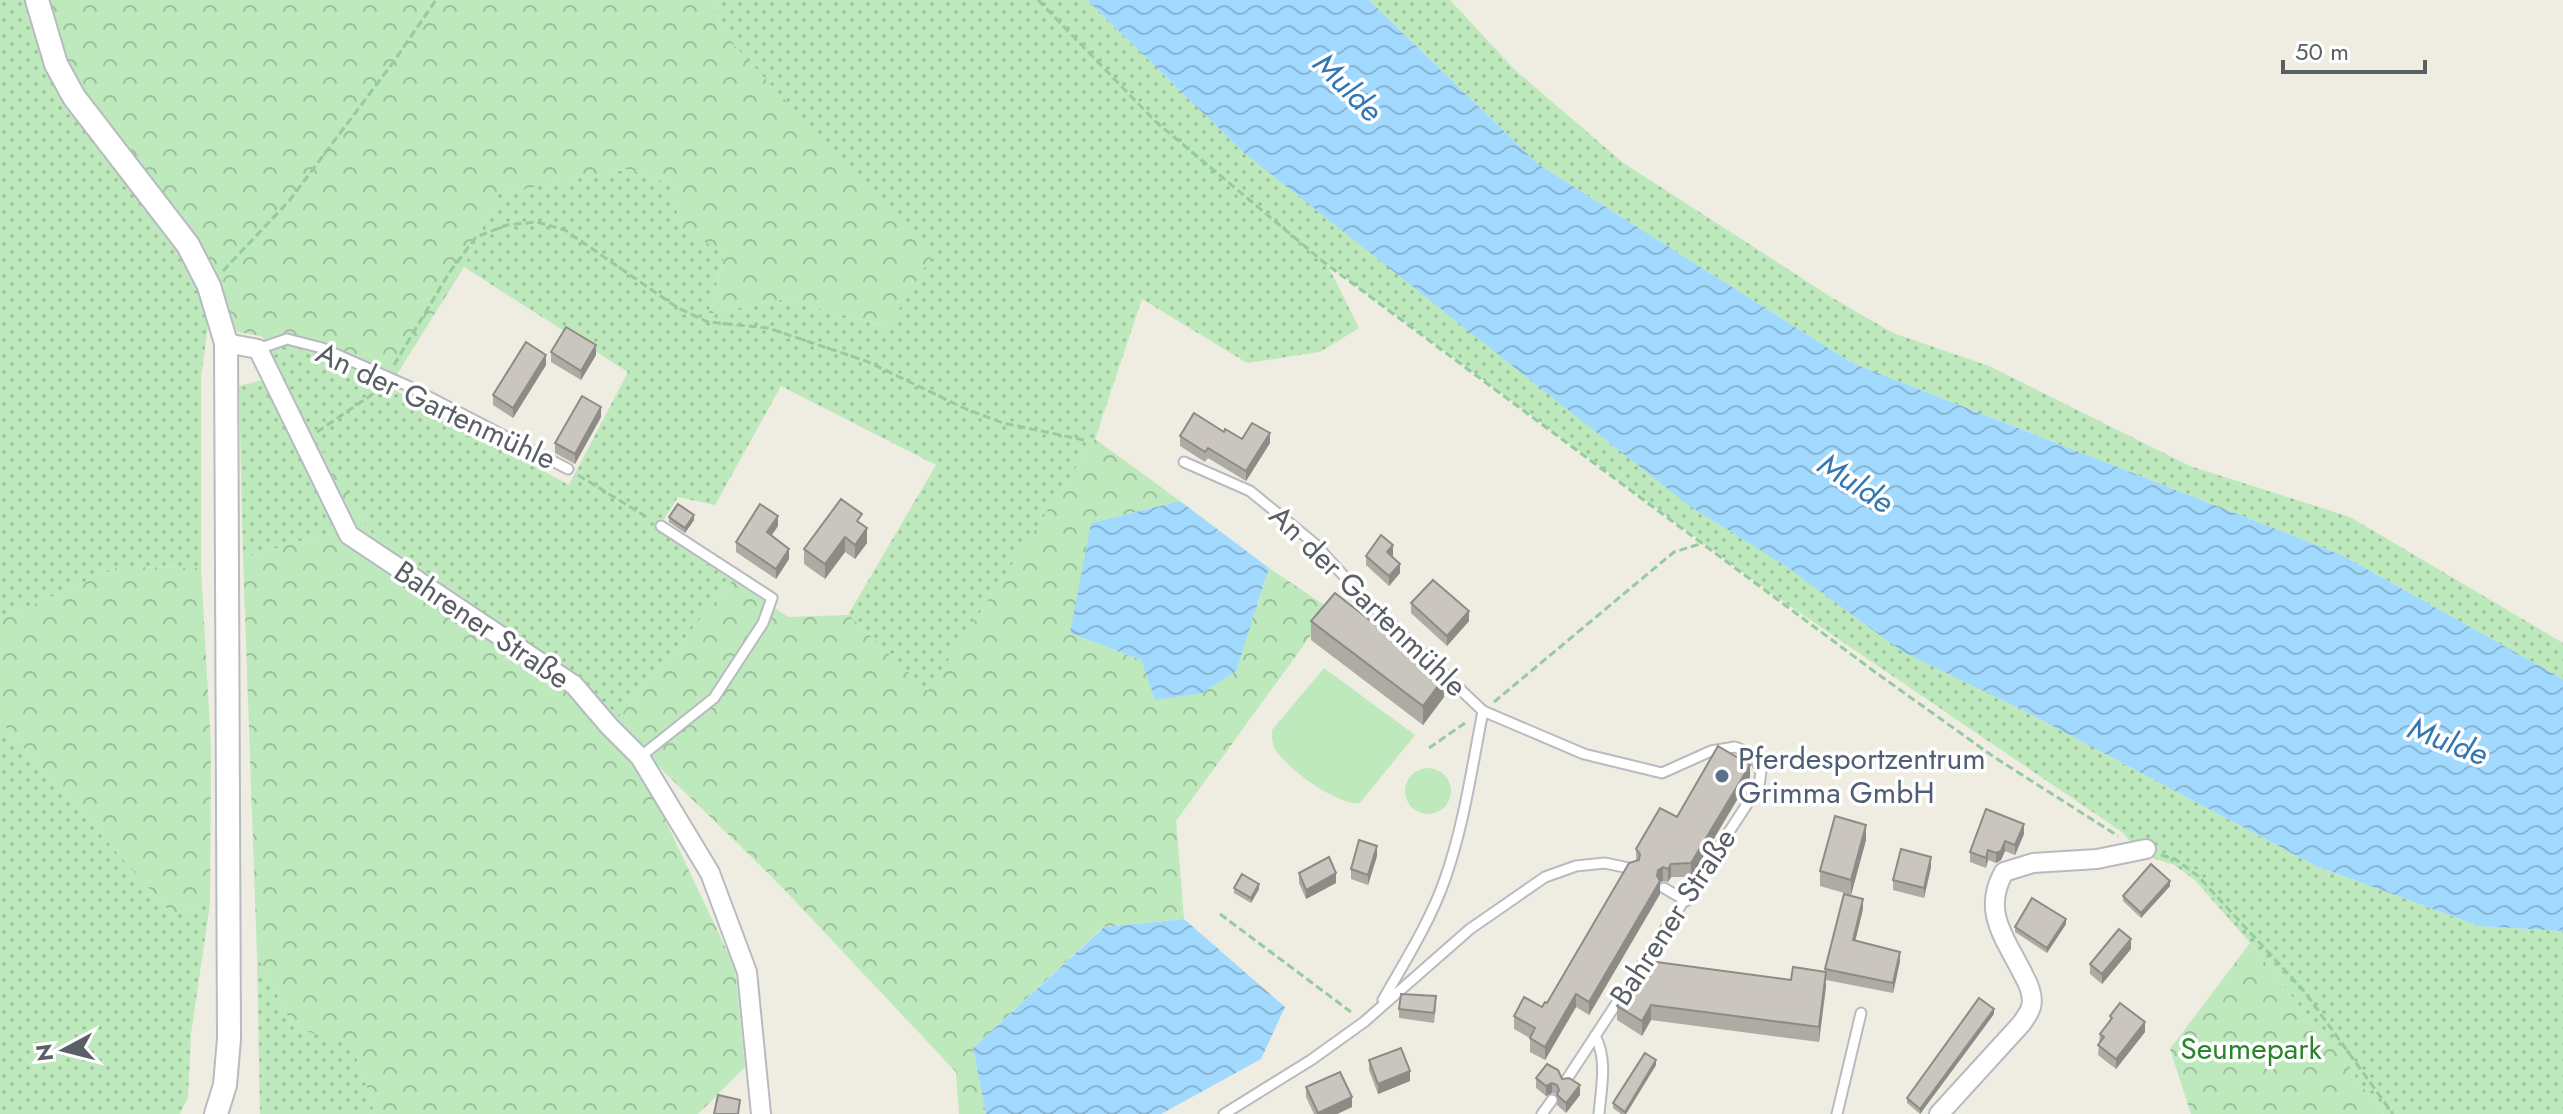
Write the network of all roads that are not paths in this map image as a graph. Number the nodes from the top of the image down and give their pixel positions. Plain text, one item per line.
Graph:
1 (37, 0) edge
2 (226, 343) junction
3 (258, 349) junction
4 (1184, 462) dead end
5 (568, 469) road end
6 (661, 526) road end
7 (1483, 711) junction
8 (640, 757) junction
9 (2146, 849) road end
10 (1633, 869) edge
11 (1664, 888) dead end
12 (1686, 901) junction
13 (1379, 1006) junction
14 (1861, 1013) dead end
15 (1595, 1036) junction
16 (1565, 1082) edge
17 (1552, 1100) dead end
18 (216, 1114) edge
19 (761, 1114) edge
20 (1224, 1114) edge
21 (1542, 1114) edge
22 (1599, 1114) edge
23 (1837, 1114) edge
24 (1939, 1114) edge

1 - 2 street
2 - 3 street
2 - 18 street
3 - 5 lane, An der Gartenmühle
3 - 8 street, Bahrener Straße
4 - 7 lane, An der Gartenmühle
6 - 8 lane
7 - 12 lane, Bahrener Straße
7 - 13 lane, An der Gartenmühle
8 - 19 street, Bahrener Straße
9 - 24 street
10 - 13 lane, Bahrener Straße
11 - 12 lane
12 - 15 lane, Bahrener Straße
13 - 20 lane, Bahrener Straße
14 - 23 lane
15 - 16 lane, Bahrener Straße
15 - 22 lane, Bahrener Straße
17 - 21 lane

